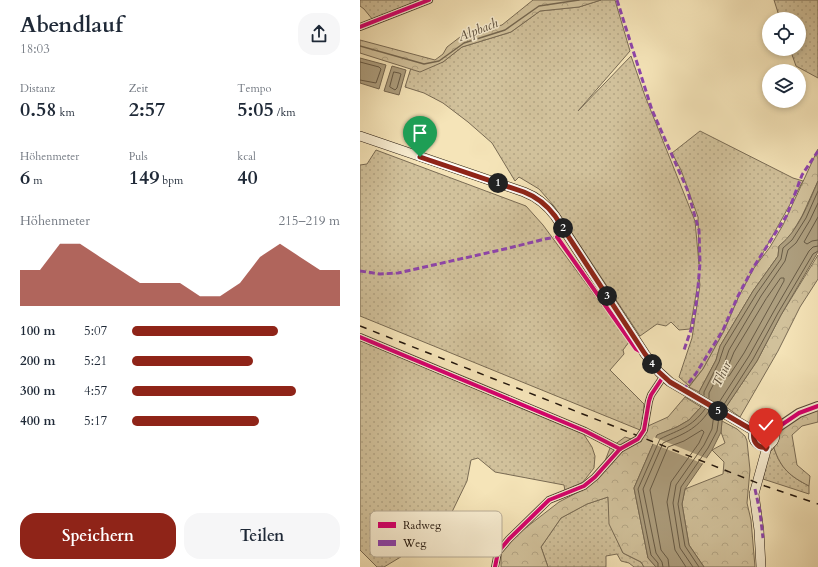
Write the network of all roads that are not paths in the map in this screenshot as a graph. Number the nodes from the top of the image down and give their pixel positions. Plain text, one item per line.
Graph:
1 (429, 0) edge
2 (360, 27) edge
3 (360, 136) edge
4 (360, 337) edge
5 (663, 377) junction
6 (818, 406) edge
7 (774, 430) junction
8 (754, 431) junction
9 (763, 447) junction
10 (620, 449) junction
11 (502, 547) edge
12 (497, 557) edge
13 (495, 567) edge
14 (761, 567) edge

1 - 2 street
3 - 5 main road
4 - 10 street
5 - 8 main road
5 - 10 street
6 - 7 street
7 - 8 main road
7 - 9 main road
8 - 9 main road
9 - 14 main road
10 - 11 street
12 - 13 street

